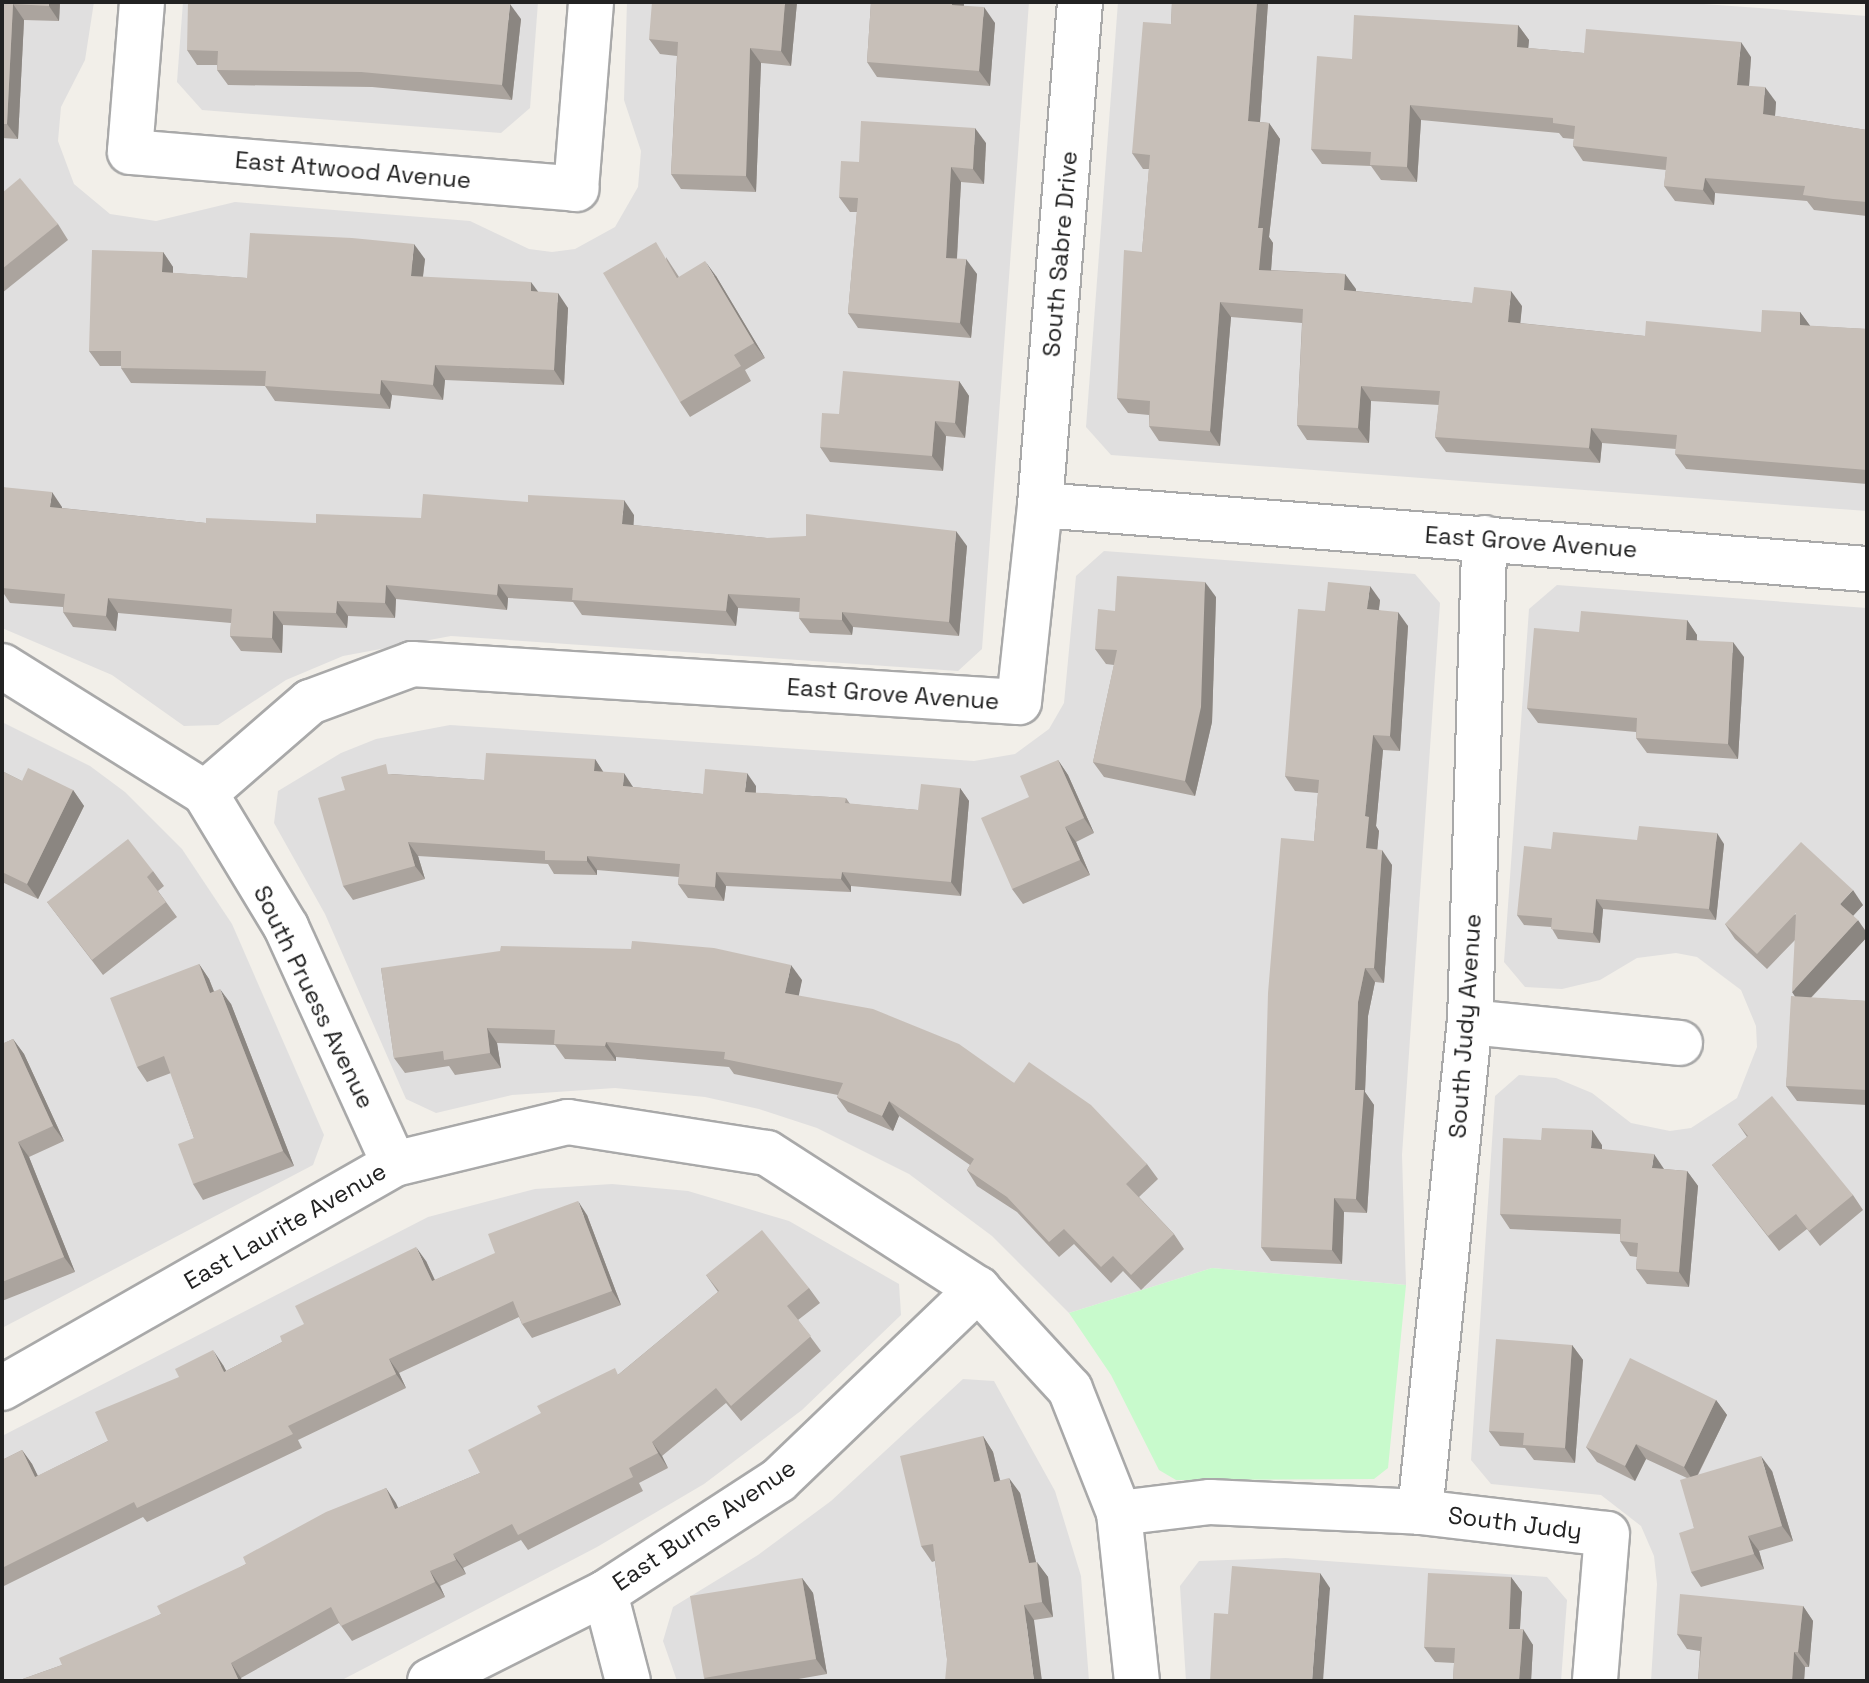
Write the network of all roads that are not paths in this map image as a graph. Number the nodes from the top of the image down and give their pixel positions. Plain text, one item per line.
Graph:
1 (142, 2) edge
2 (591, 2) edge
3 (1080, 2) edge
4 (1040, 505) junction
5 (1484, 538) junction
6 (1867, 569) edge
7 (6, 667) edge
8 (205, 793) junction
9 (1470, 1022) junction
10 (1680, 1043) dead end
11 (394, 1164) junction
12 (978, 1289) junction
13 (2, 1388) edge
14 (1420, 1512) junction
15 (1119, 1513) junction
16 (605, 1593) junction
17 (430, 1681) edge
18 (628, 1681) edge
19 (1137, 1681) edge
20 (1595, 1681) edge

1 - 2 street, East Atwood Avenue
3 - 4 street, South Sabre Drive
4 - 5 street, East Grove Avenue
4 - 8 street, East Grove Avenue
5 - 6 street, East Grove Avenue
5 - 9 street, South Judy Avenue
7 - 8 street
8 - 11 street, South Pruess Avenue
9 - 10 street
9 - 14 street, South Judy Avenue
11 - 12 street, East Laurite Avenue
11 - 13 street, East Laurite Avenue
12 - 15 street, East Laurite Avenue
12 - 16 street, East Burns Avenue
14 - 15 street
14 - 20 street, South Judy
15 - 19 street, East Laurite Avenue
16 - 17 street, East Burns Avenue
16 - 18 street

